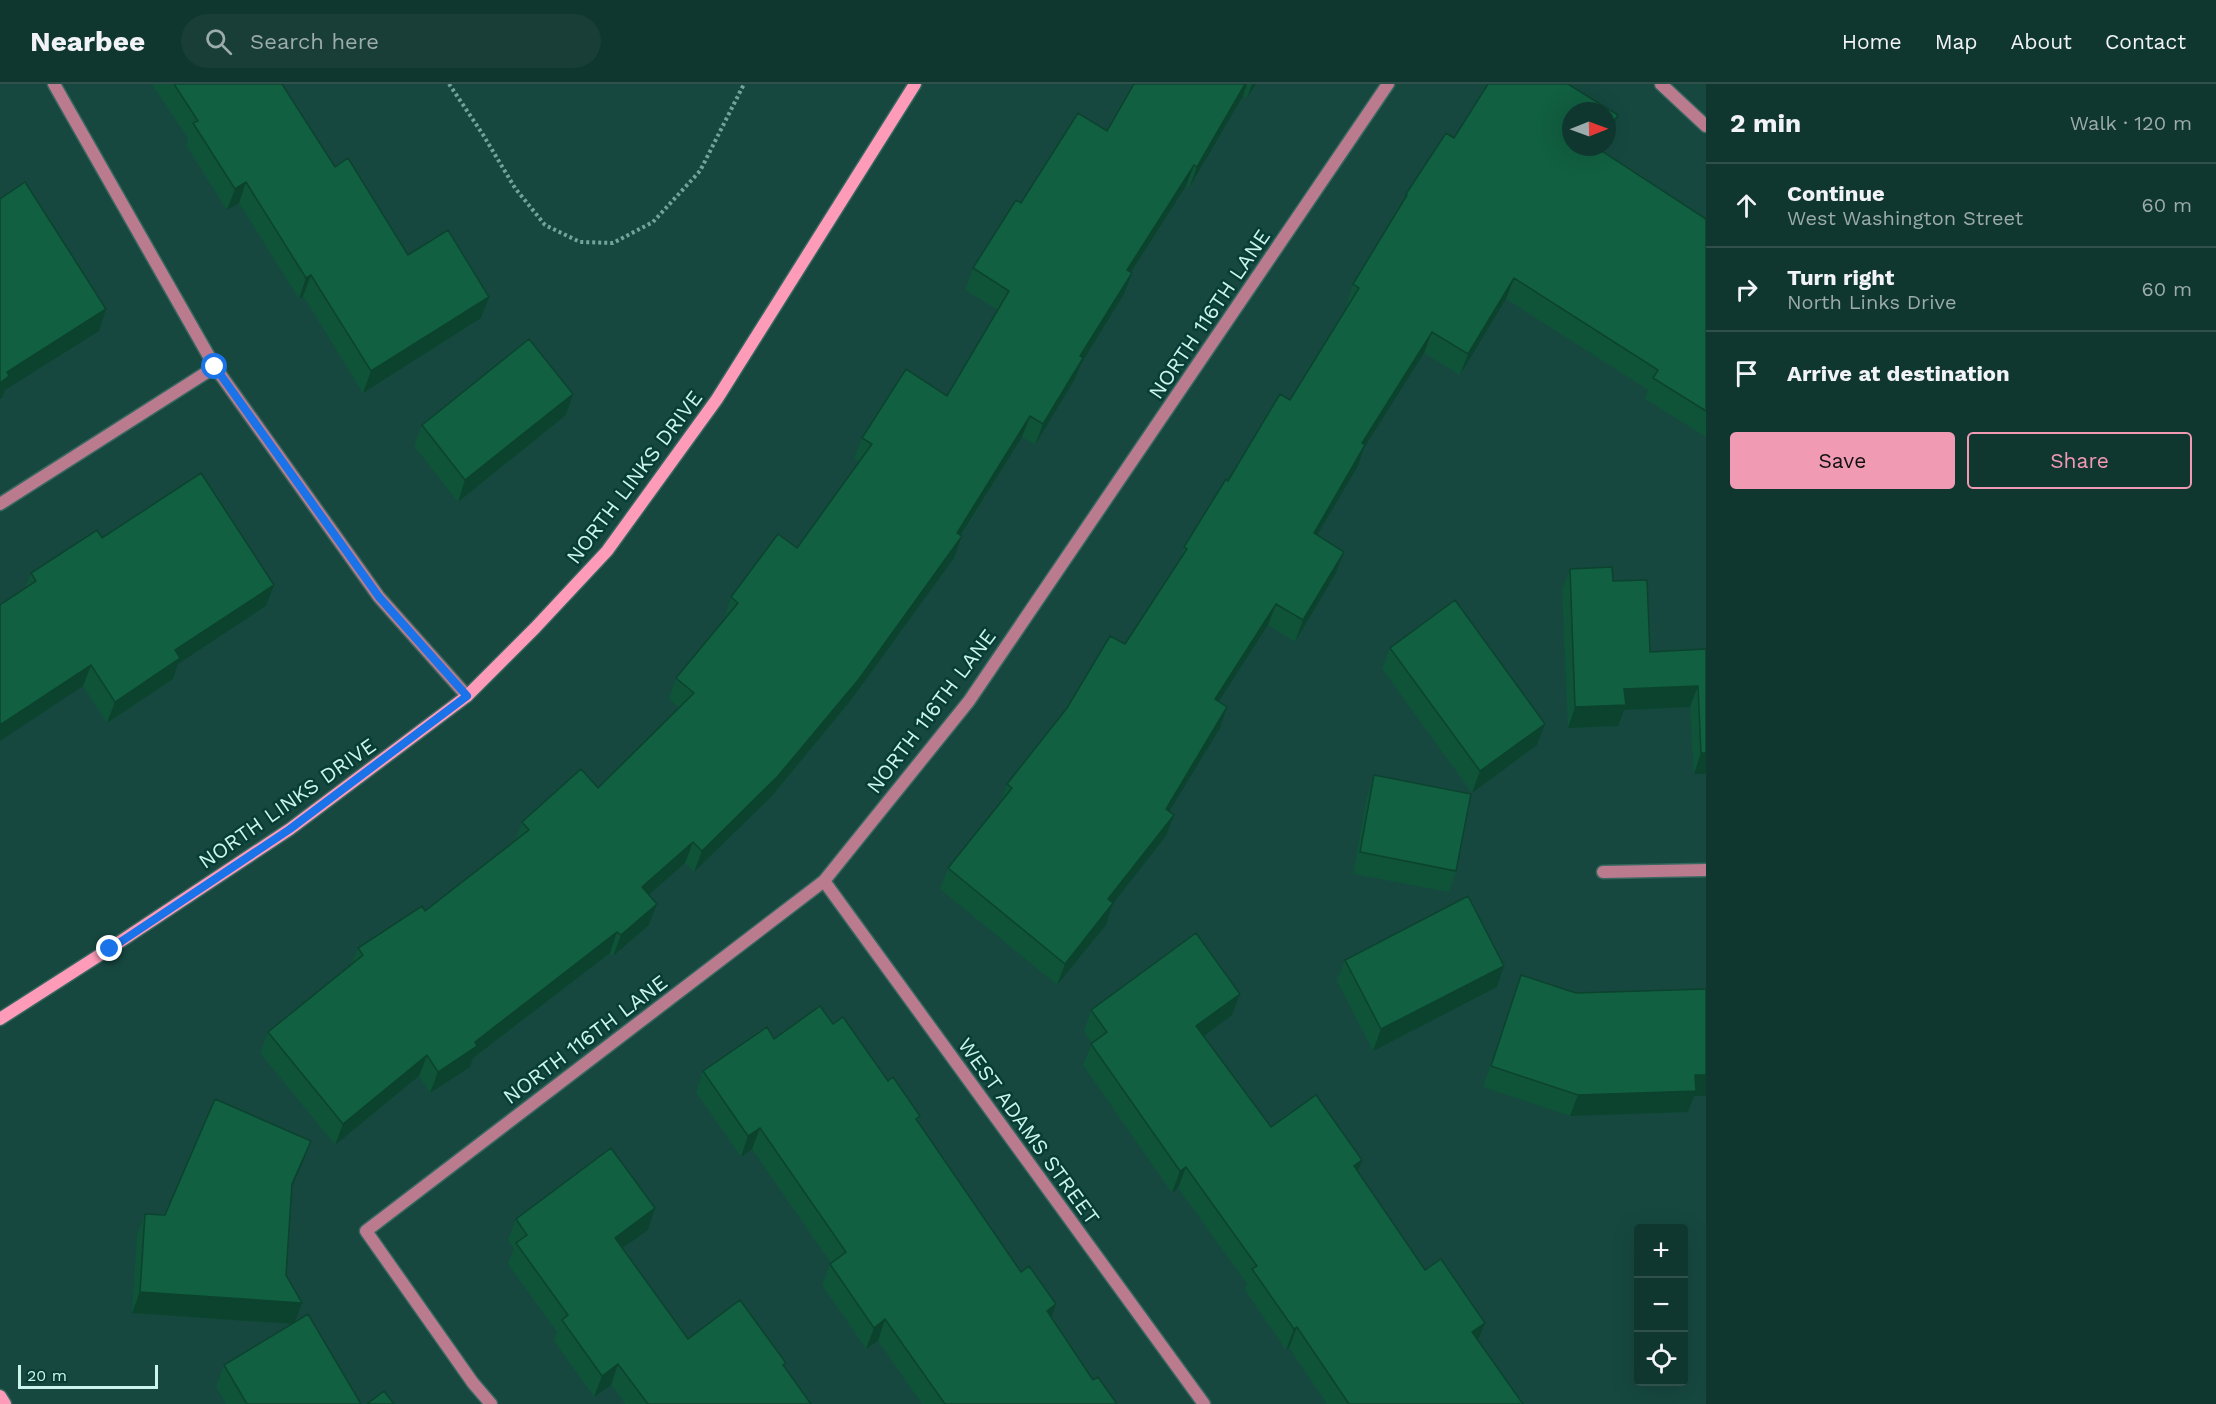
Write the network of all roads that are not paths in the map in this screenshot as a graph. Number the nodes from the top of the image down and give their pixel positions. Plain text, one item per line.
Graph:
1 (54, 84) edge
2 (915, 84) edge
3 (1388, 84) edge
4 (1661, 84) edge
5 (1706, 126) edge
6 (215, 367) junction
7 (0, 504) edge
8 (467, 696) junction
9 (1706, 870) edge
10 (1603, 872) dead end
11 (824, 881) junction
12 (0, 1019) edge
13 (0, 1396) edge
14 (5, 1404) edge
15 (491, 1404) edge
16 (1204, 1404) edge

1 - 6 street
2 - 8 street, NORTH LINKS DRIVE
3 - 11 street, NORTH 116TH LANE
4 - 5 street
6 - 7 street
6 - 8 street
8 - 12 street, NORTH LINKS DRIVE
9 - 10 street
11 - 15 street, NORTH 116TH LANE
11 - 16 street, WEST ADAMS STREET
13 - 14 street

